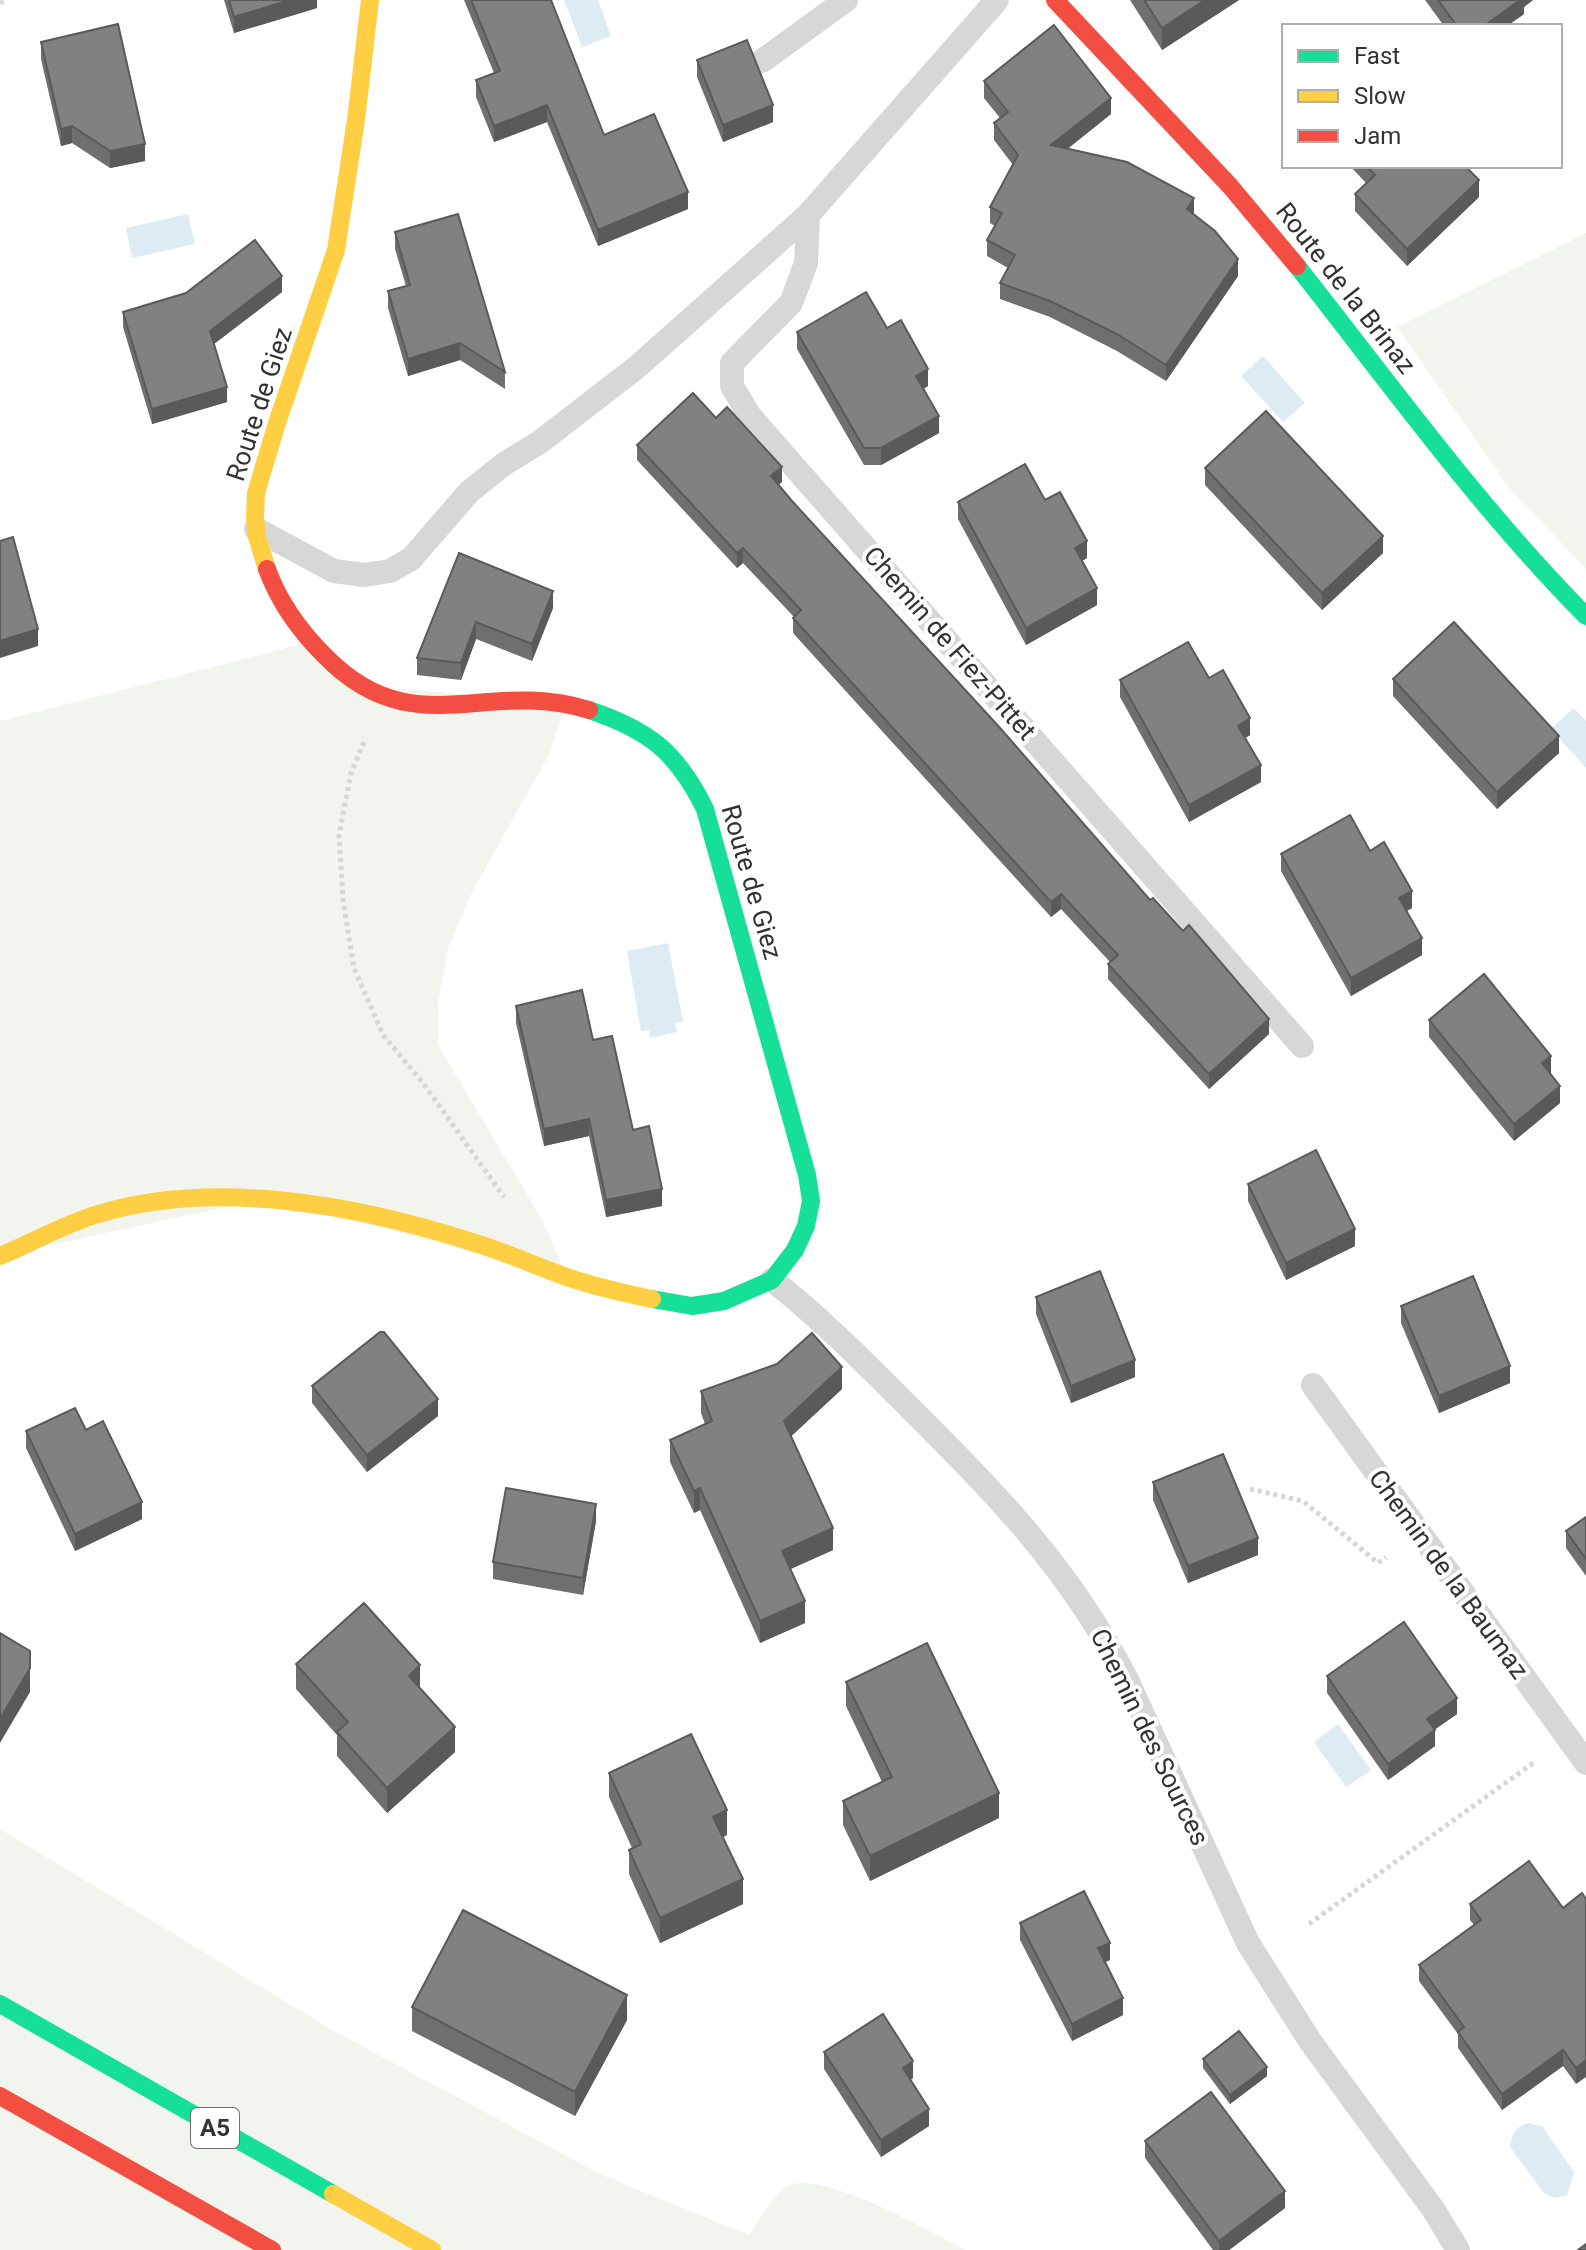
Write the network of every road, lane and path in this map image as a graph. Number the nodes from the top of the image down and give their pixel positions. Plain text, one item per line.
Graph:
1 (7, 0) edge
2 (370, 0) edge
3 (846, 0) edge
4 (997, 0) edge
5 (1055, 0) edge
6 (0, 3) edge
7 (762, 61) dead end
8 (808, 215) junction
9 (256, 529) junction
10 (1586, 616) edge
11 (381, 698) junction
12 (1302, 1046) dead end
13 (511, 1206) dead end
14 (0, 1256) edge
15 (772, 1280) junction
16 (1313, 1385) dead end
17 (1250, 1489) dead end
18 (1421, 1535) junction
19 (1568, 1738) junction
20 (1586, 1763) edge
21 (1309, 1924) dead end
22 (0, 2004) edge
23 (0, 2096) edge
24 (272, 2250) edge
25 (432, 2250) edge
26 (1458, 2250) edge

1 - 6 path
2 - 9 main road, Route de Giez
3 - 7 lane
4 - 8 lane
5 - 10 main road, Route de la Brinaz
8 - 9 lane
8 - 12 lane, Chemin de Fiez-Pittet
9 - 11 main road, Route de Giez
11 - 13 path
11 - 15 main road, Route de Giez
14 - 15 main road, Route de Giez
15 - 26 lane, Chemin des Sources
16 - 18 lane, Chemin de la Baumaz
17 - 18 path
18 - 19 lane, Chemin de la Baumaz
19 - 20 lane, Chemin de la Baumaz
19 - 21 path
22 - 25 main road, A5
23 - 24 main road

